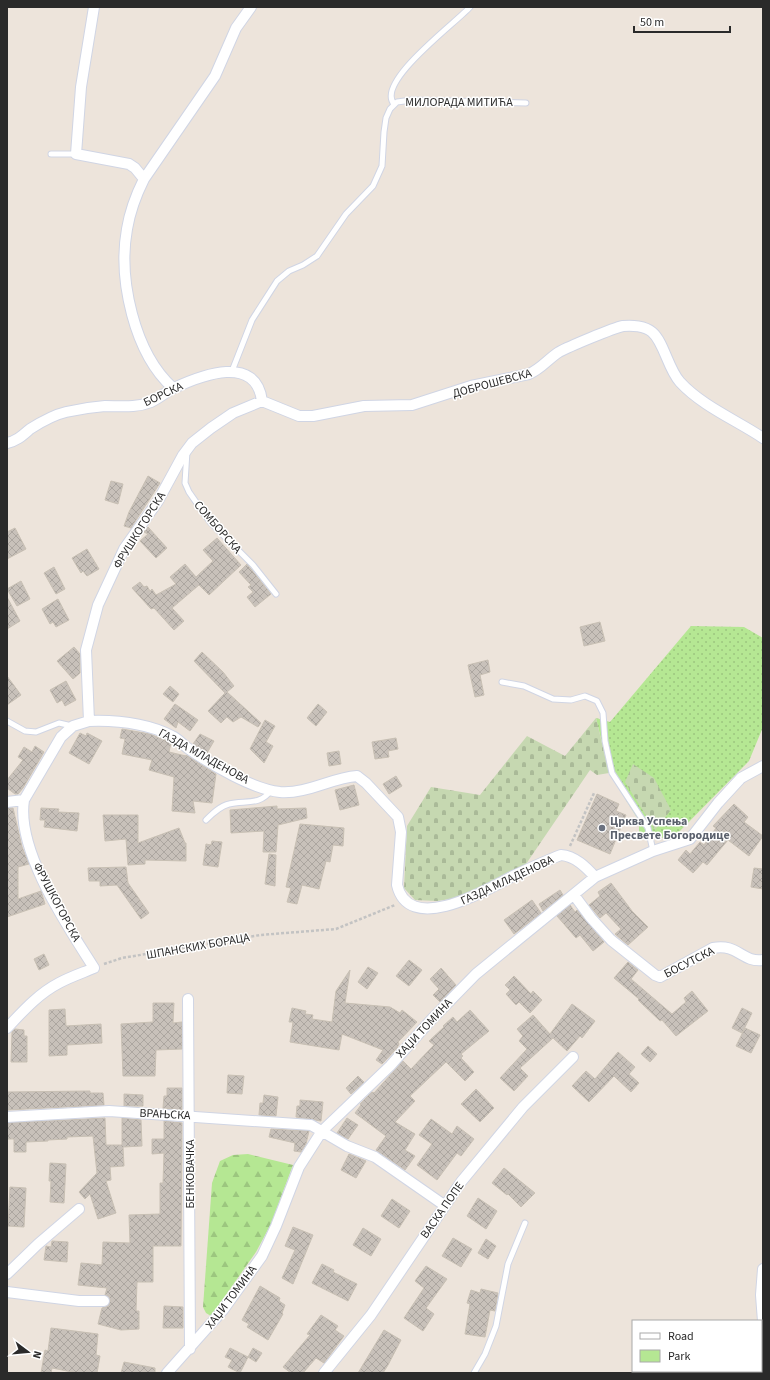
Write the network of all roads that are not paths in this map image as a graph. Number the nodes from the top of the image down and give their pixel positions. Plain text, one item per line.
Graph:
1 (94, 7) edge
2 (251, 7) edge
3 (470, 7) edge
4 (526, 103) dead end
5 (394, 104) junction
6 (51, 154) dead end
7 (76, 154) junction
8 (144, 179) junction
9 (232, 371) junction
10 (173, 388) junction
11 (262, 401) junction
12 (763, 438) edge
13 (7, 443) edge
14 (187, 450) junction
15 (276, 594) dead end
16 (502, 682) dead end
17 (7, 721) edge
18 (89, 721) junction
19 (73, 726) junction
20 (763, 766) edge
21 (272, 790) junction
22 (24, 800) junction
23 (7, 802) edge
24 (206, 820) dead end
25 (653, 852) junction
26 (595, 877) junction
27 (574, 895) junction
28 (763, 960) edge
29 (188, 999) dead end
30 (7, 1028) edge
31 (573, 1057) dead end
32 (190, 1115) junction
33 (7, 1116) edge
34 (322, 1131) junction
35 (444, 1205) junction
36 (80, 1209) dead end
37 (525, 1224) dead end
38 (763, 1269) edge
39 (7, 1274) edge
40 (7, 1292) edge
41 (104, 1301) dead end
42 (763, 1321) edge
43 (190, 1349) junction
44 (167, 1373) edge
45 (324, 1373) edge
46 (474, 1373) edge

1 - 7 street
2 - 8 street
3 - 5 lane, МИЛОРАДА МИТИЋА
4 - 5 lane, МИЛОРАДА МИТИЋА
5 - 9 lane, МИЛОРАДА МИТИЋА
6 - 7 lane
7 - 8 street
8 - 10 street
9 - 10 street, БОРСКА
9 - 11 street
10 - 13 street, БОРСКА
11 - 12 street, ДОБРОШЕВСКА
11 - 14 street, ФРУШКОГОРСКА
14 - 15 lane, СОМБОРСКА
14 - 18 street, ФРУШКОГОРСКА
16 - 25 lane
17 - 19 lane
18 - 19 street, ФРУШКОГОРСКА
18 - 21 street, ГАЗДА МЛАДЕНОВА
19 - 22 street, ФРУШКОГОРСКА
20 - 25 street, ХАЏИ ТОМИНА
21 - 24 lane, ГАЗДА МЛАДЕНОВА
21 - 26 street, ГАЗДА МЛАДЕНОВА
22 - 23 street
22 - 30 street, ФРУШКОГОРСКА
25 - 26 street, ХАЏИ ТОМИНА
26 - 27 street, ХАЏИ ТОМИНА
27 - 28 street, БОСУТСКА
27 - 34 street, ХАЏИ ТОМИНА
29 - 32 street, БЕНКОВАЧКА
31 - 35 street, ВАСКА ПОПЕ
32 - 33 street, ВРАЊСКА
32 - 34 street, ВРАЊСКА
32 - 43 street, БЕНКОВАЧКА
34 - 35 street, ВРАЊСКА
34 - 43 street, ХАЏИ ТОМИНА
35 - 45 street, ВАСКА ПОПЕ
36 - 39 street
37 - 46 lane
38 - 42 street
40 - 41 street
43 - 44 street, ХАЏИ ТОМИНА

